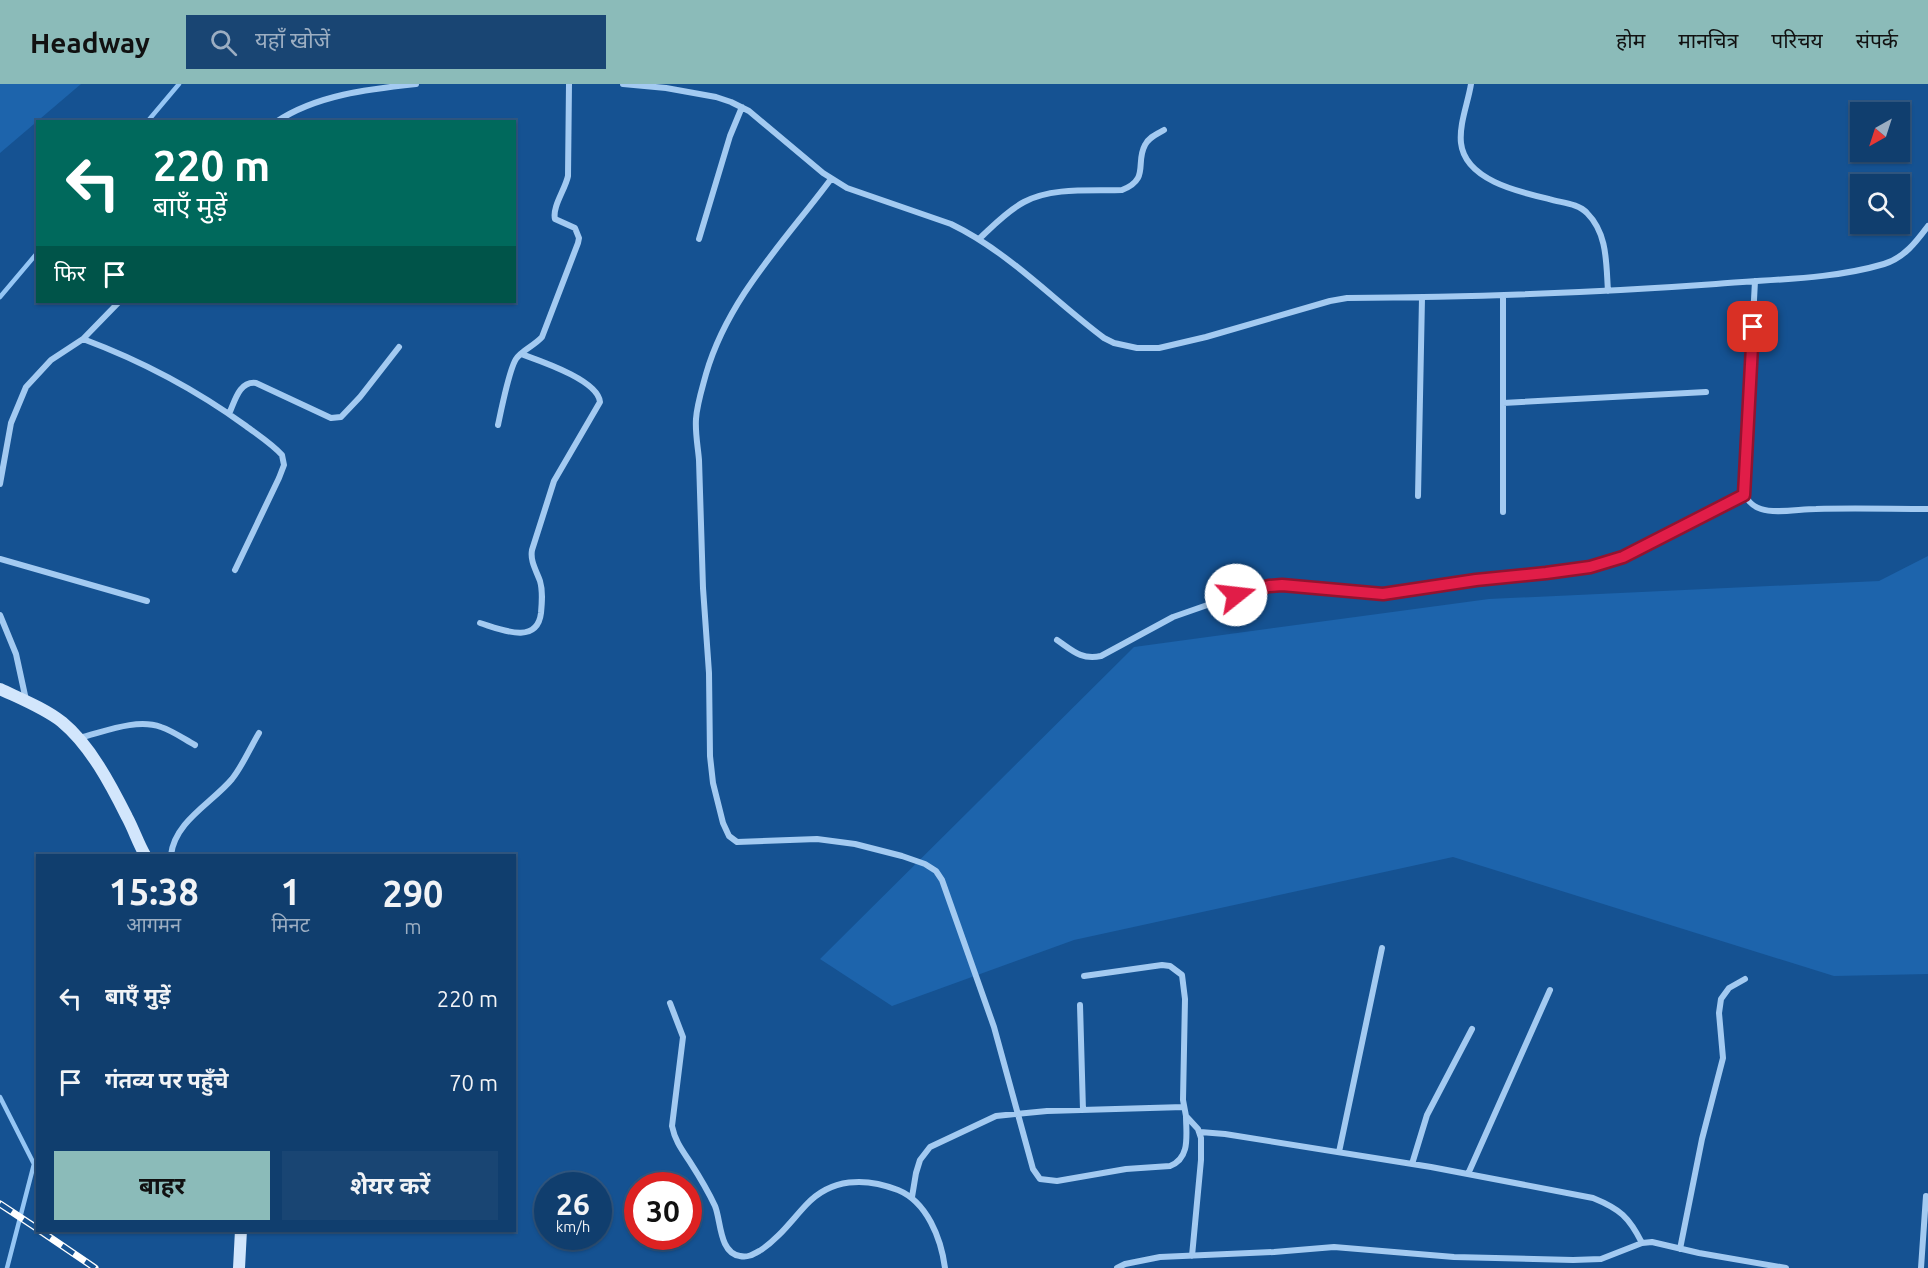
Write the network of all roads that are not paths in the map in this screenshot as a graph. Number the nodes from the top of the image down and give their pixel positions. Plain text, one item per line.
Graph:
1 (416, 84) edge
2 (569, 84) edge
3 (623, 84) edge
4 (1471, 84) edge
5 (742, 107) junction
6 (279, 120) edge
7 (1164, 130) dead end
8 (831, 179) junction
9 (1928, 226) edge
10 (980, 238) junction
11 (699, 239) dead end
12 (1755, 280) junction
13 (1608, 291) junction
14 (1503, 296) junction
15 (1422, 298) junction
16 (118, 303) edge
17 (83, 339) junction
18 (399, 347) dead end
19 (520, 354) junction
20 (1706, 392) dead end
21 (1503, 403) junction
22 (229, 414) junction
23 (498, 425) dead end
24 (0, 484) edge
25 (1744, 495) junction
26 (1418, 496) dead end
27 (1928, 509) edge
28 (1503, 512) dead end
29 (0, 559) edge
30 (235, 570) dead end
31 (147, 601) dead end
32 (0, 615) edge
33 (480, 623) dead end
34 (1057, 640) dead end
35 (0, 689) edge
36 (27, 702) junction
37 (259, 734) dead end
38 (78, 738) junction
39 (195, 745) dead end
40 (145, 854) edge
41 (171, 854) edge
42 (1382, 948) dead end
43 (1084, 976) dead end
44 (1745, 980) dead end
45 (1550, 990) dead end
46 (670, 1003) dead end
47 (1080, 1005) dead end
48 (1472, 1029) dead end
49 (1184, 1107) junction
50 (1083, 1110) junction
51 (1019, 1113) junction
52 (1186, 1116) junction
53 (1200, 1132) junction
54 (1339, 1152) junction
55 (1412, 1164) junction
56 (1468, 1174) junction
57 (1926, 1196) dead end
58 (912, 1197) junction
59 (241, 1232) edge
60 (1642, 1243) junction
61 (1680, 1249) junction
62 (1192, 1256) junction
63 (239, 1268) edge
64 (945, 1268) edge
65 (1117, 1268) edge
66 (1786, 1268) edge
67 (1922, 1268) edge

1 - 6 street
2 - 19 street
3 - 5 street
4 - 13 street
5 - 8 street
5 - 11 street
7 - 10 street
8 - 10 street
8 - 51 street
9 - 12 street
10 - 15 street
12 - 13 street
12 - 25 street
13 - 14 street
14 - 15 street
14 - 21 street
15 - 26 street
16 - 17 street
17 - 22 street
17 - 24 street
18 - 22 street
19 - 23 street
19 - 33 street
20 - 21 street
21 - 28 street
22 - 30 street
25 - 27 street
25 - 34 street
29 - 31 street
32 - 36 street
35 - 36 main road
36 - 38 main road
37 - 41 street
38 - 39 street
38 - 40 main road
42 - 54 street
43 - 49 street
44 - 61 street
45 - 56 street
46 - 58 street
47 - 50 street
48 - 55 street
49 - 50 street
49 - 52 street
50 - 51 street
51 - 52 street
51 - 58 street
52 - 53 street
53 - 54 street
53 - 62 street
54 - 55 street
55 - 56 street
56 - 60 street
57 - 67 street
58 - 64 street
59 - 63 main road
60 - 61 street
60 - 62 street
61 - 66 street
62 - 65 street

